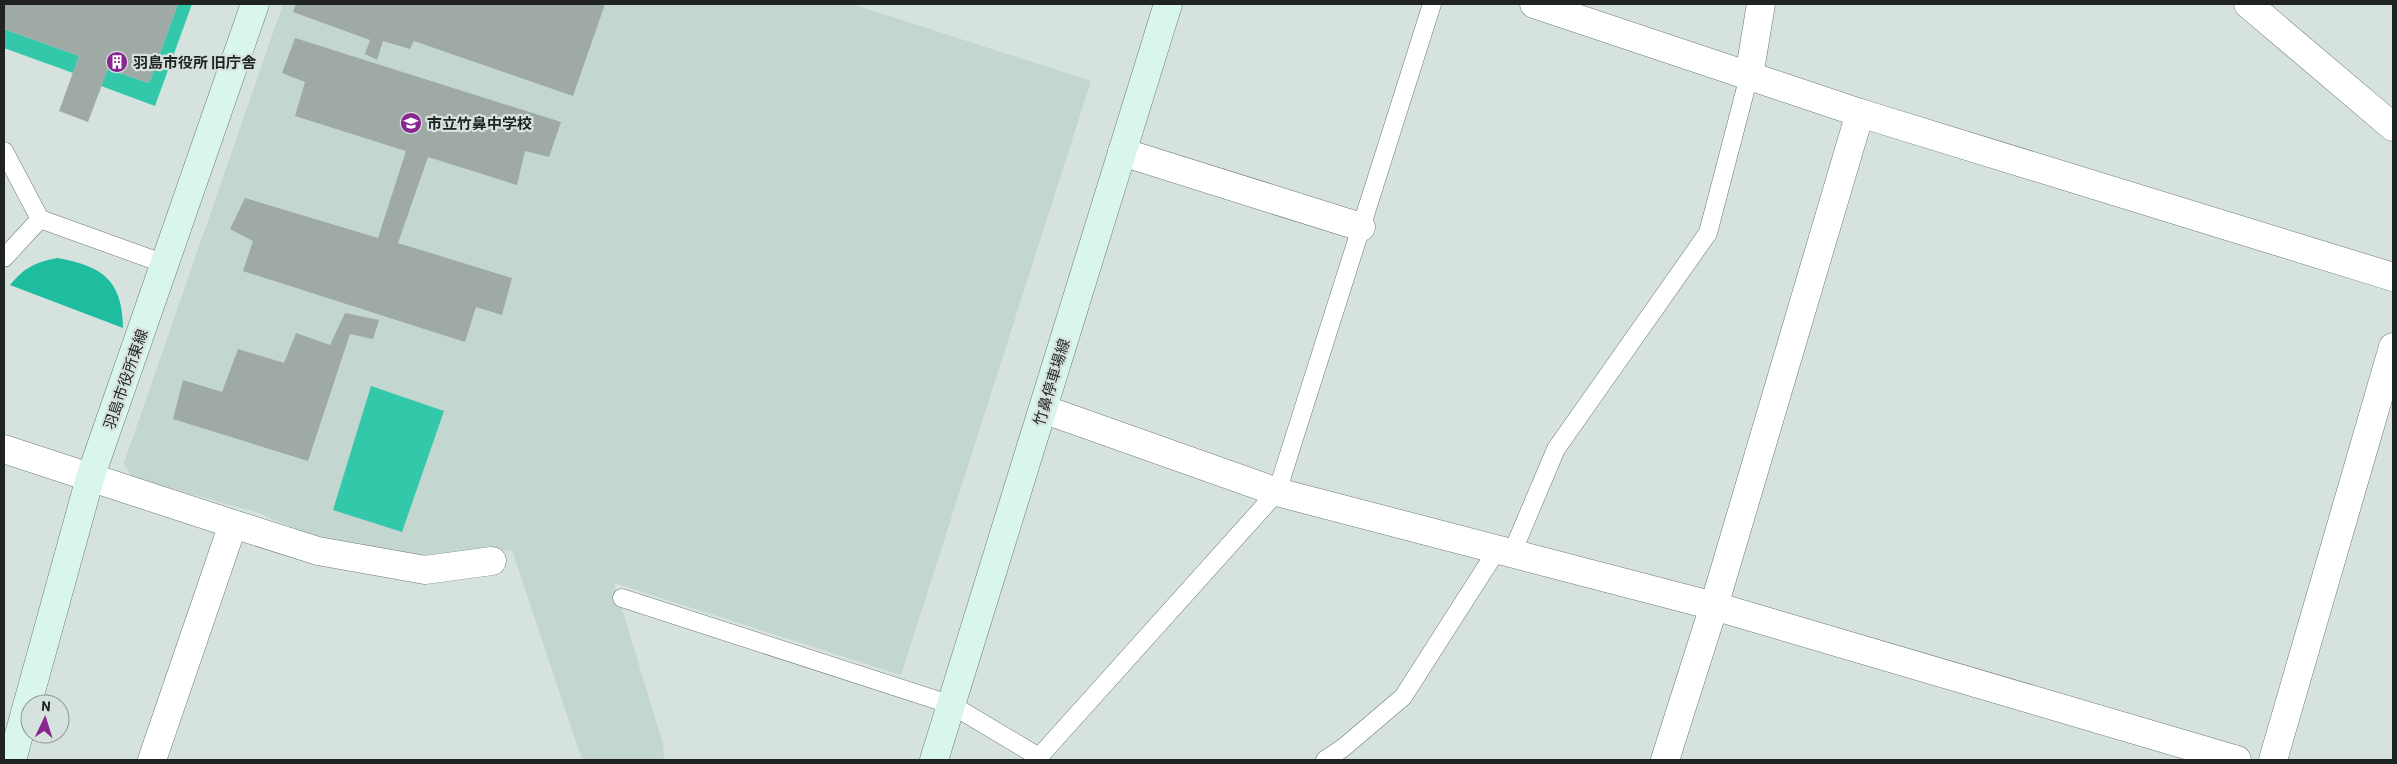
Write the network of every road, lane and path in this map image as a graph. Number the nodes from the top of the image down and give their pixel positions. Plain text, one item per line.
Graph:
1 (255, 4) edge
2 (1168, 4) edge
3 (1432, 4) edge
4 (1534, 4) edge
5 (1761, 4) edge
6 (2248, 4) edge
7 (1749, 76) junction
8 (1860, 113) junction
9 (2393, 127) edge
10 (4, 151) edge
11 (1122, 152) junction
12 (40, 219) junction
13 (1361, 227) junction
14 (4, 258) edge
15 (165, 264) junction
16 (2393, 277) edge
17 (2393, 347) edge
18 (1042, 409) junction
19 (4, 449) edge
20 (90, 478) junction
21 (1277, 492) junction
22 (233, 524) junction
23 (1504, 552) junction
24 (492, 561) dead end
25 (622, 598) dead end
26 (1714, 606) junction
27 (952, 705) junction
28 (12, 760) edge
29 (152, 760) edge
30 (934, 760) edge
31 (1325, 760) edge
32 (1665, 760) edge
33 (2237, 760) edge
34 (2273, 760) edge

1 - 15 street, 羽島市役所東線
2 - 11 street, 竹鼻停車場線
3 - 13 lane
4 - 7 street
5 - 7 street
6 - 9 street
7 - 8 street
7 - 23 lane
8 - 16 street
8 - 26 street
10 - 12 lane
11 - 13 street
11 - 18 street, 竹鼻停車場線
12 - 14 lane
12 - 15 lane
13 - 21 lane
15 - 20 street, 羽島市役所東線
17 - 34 street
18 - 21 street
18 - 27 street, 竹鼻停車場線
19 - 20 street
20 - 22 street
20 - 28 street, 羽島市役所東線
21 - 23 street
21 - 27 lane
22 - 24 street
22 - 29 street
23 - 26 street
23 - 31 lane
25 - 27 lane
26 - 32 street
26 - 33 street
27 - 30 street, 竹鼻停車場線

